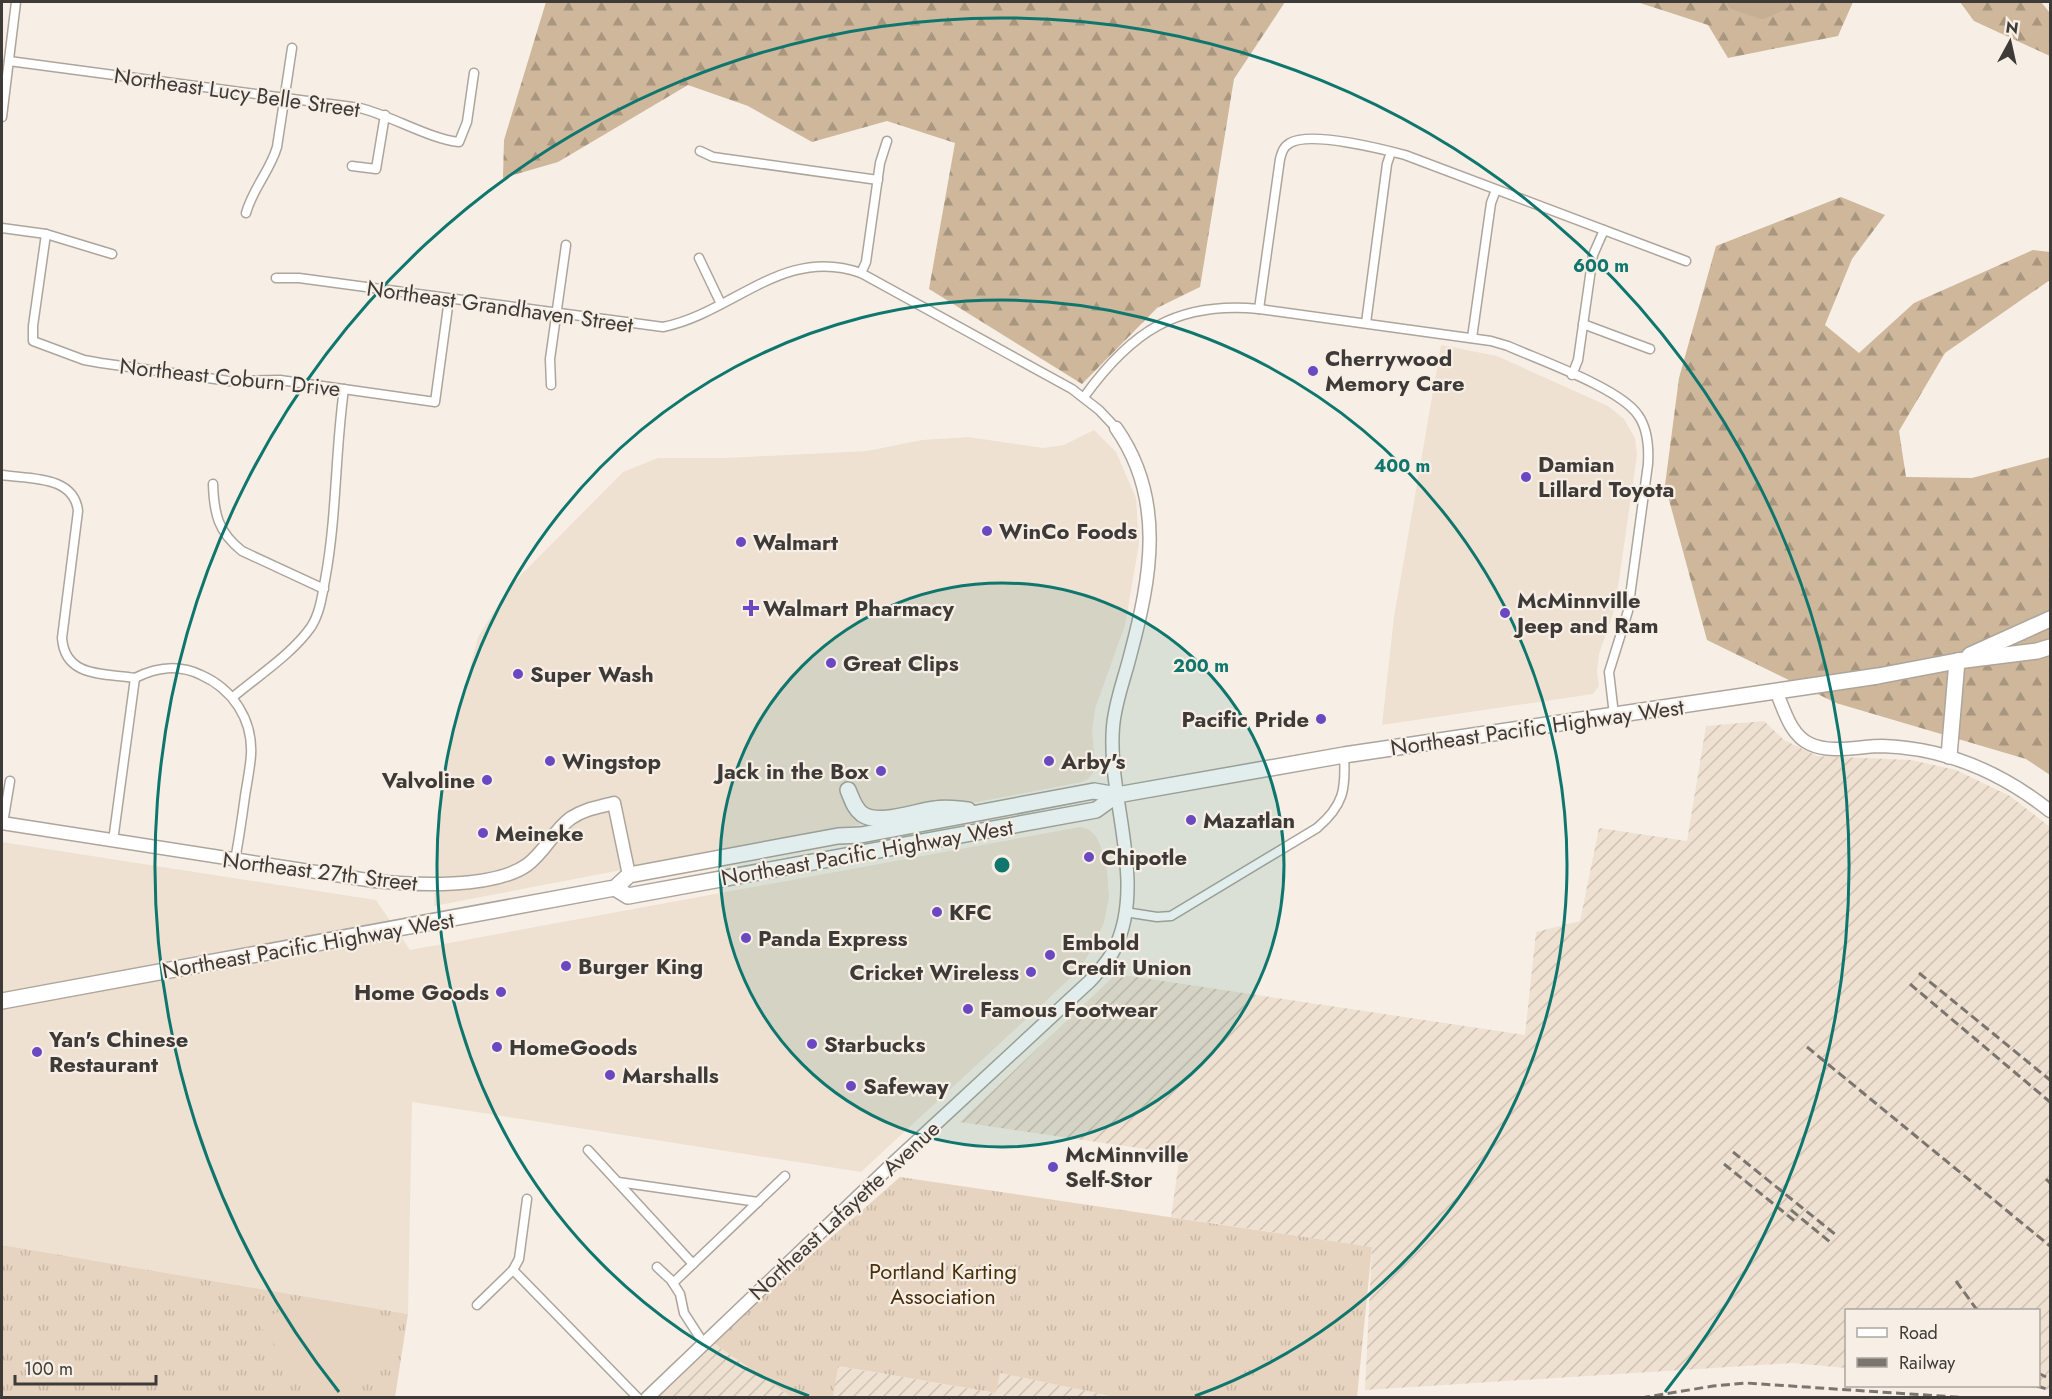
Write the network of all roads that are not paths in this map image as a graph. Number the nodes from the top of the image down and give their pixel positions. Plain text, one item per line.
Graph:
1 (16, 2) edge
2 (292, 48) dead end
3 (9, 61) junction
4 (474, 73) dead end
5 (285, 98) junction
6 (385, 115) junction
7 (2, 117) edge
8 (887, 141) dead end
9 (700, 151) dead end
10 (1391, 152) junction
11 (352, 166) dead end
12 (878, 180) junction
13 (1496, 190) junction
14 (246, 213) dead end
15 (2, 228) edge
16 (1604, 230) junction
17 (46, 234) junction
18 (566, 245) dead end
19 (112, 254) dead end
20 (699, 258) dead end
21 (1686, 261) dead end
22 (861, 273) junction
23 (276, 278) dead end
24 (449, 299) junction
25 (720, 304) junction
26 (1259, 309) junction
27 (556, 314) junction
28 (1366, 323) junction
29 (1583, 324) junction
30 (1472, 338) junction
31 (1650, 349) dead end
32 (1572, 375) junction
33 (551, 385) dead end
34 (344, 389) junction
35 (1084, 398) junction
36 (1116, 428) joint
37 (2, 475) edge
38 (213, 484) dead end
39 (324, 589) junction
40 (2050, 619) edge
41 (2050, 647) edge
42 (1957, 661) junction
43 (135, 678) junction
44 (1776, 691) junction
45 (233, 697) junction
46 (1614, 715) junction
47 (1344, 755) junction
48 (1949, 756) junction
49 (10, 781) dead end
50 (848, 790) dead end
51 (1117, 795) junction
52 (989, 811) junction
53 (2050, 811) edge
54 (966, 816) junction
55 (2, 823) edge
56 (838, 836) junction
57 (113, 841) junction
58 (849, 855) junction
59 (236, 861) junction
60 (767, 870) junction
61 (629, 875) junction
62 (615, 888) junction
63 (1125, 912) junction
64 (2, 1001) edge
65 (588, 1150) dead end
66 (785, 1176) dead end
67 (618, 1182) junction
68 (527, 1199) dead end
69 (758, 1202) junction
70 (693, 1264) junction
71 (657, 1266) dead end
72 (513, 1270) junction
73 (673, 1283) junction
74 (477, 1305) dead end
75 (704, 1344) junction
76 (638, 1398) edge
77 (647, 1398) edge

1 - 3 street
2 - 5 street
3 - 5 street, Northeast Lucy Belle Street
3 - 7 street
4 - 6 street, Northeast Lucy Belle Street
5 - 6 street, Northeast Lucy Belle Street
5 - 14 street
6 - 11 street
8 - 12 street
9 - 12 street
10 - 13 street
10 - 26 street
10 - 28 street
12 - 22 street
13 - 16 street
13 - 30 street
15 - 17 street
16 - 21 street
16 - 29 street
17 - 19 street
17 - 34 street, Northeast Coburn Drive
18 - 27 street
20 - 25 street
22 - 25 street, Northeast Grandhaven Street
22 - 35 street, Northeast Grandhaven Street
23 - 24 street, Northeast Grandhaven Street
24 - 27 street, Northeast Grandhaven Street
24 - 34 street, Northeast Coburn Drive
25 - 27 street, Northeast Grandhaven Street
26 - 28 street
26 - 35 street
27 - 33 street
28 - 30 street
29 - 31 street
29 - 32 street
30 - 32 street
32 - 46 street
34 - 39 street
35 - 36 street, Northeast Grandhaven Street
36 - 51 street, Northeast Lafayette Avenue
37 - 43 street
38 - 39 street
39 - 45 street
40 - 42 highway
41 - 42 highway
42 - 44 highway, Northeast Pacific Highway West
42 - 48 highway
43 - 45 street
43 - 57 street
44 - 46 highway, Northeast Pacific Highway West
44 - 48 street
45 - 59 street
46 - 47 highway, Northeast Pacific Highway West
47 - 51 highway, Northeast Pacific Highway West
47 - 63 street
48 - 53 street
49 - 55 street
50 - 52 highway
51 - 52 highway, Northeast Pacific Highway West
51 - 58 highway, Northeast Pacific Highway West
51 - 63 street, Northeast Lafayette Avenue
52 - 54 highway, Northeast Pacific Highway West
54 - 56 highway, Northeast Pacific Highway West
54 - 58 highway
55 - 57 street, Northeast 27th Street
56 - 60 highway
56 - 61 highway, Northeast Pacific Highway West
57 - 59 street, Northeast 27th Street
58 - 60 highway, Northeast Pacific Highway West
59 - 61 street, Northeast 27th Street
60 - 62 highway, Northeast Pacific Highway West
61 - 62 highway
62 - 64 highway, Northeast Pacific Highway West
63 - 75 street, Northeast Lafayette Avenue
65 - 67 street
66 - 69 street
67 - 69 street
67 - 70 street
68 - 72 street
69 - 70 street
70 - 73 street
71 - 73 street
72 - 74 street
72 - 76 street
73 - 75 street
75 - 77 street, Northeast Lafayette Avenue

